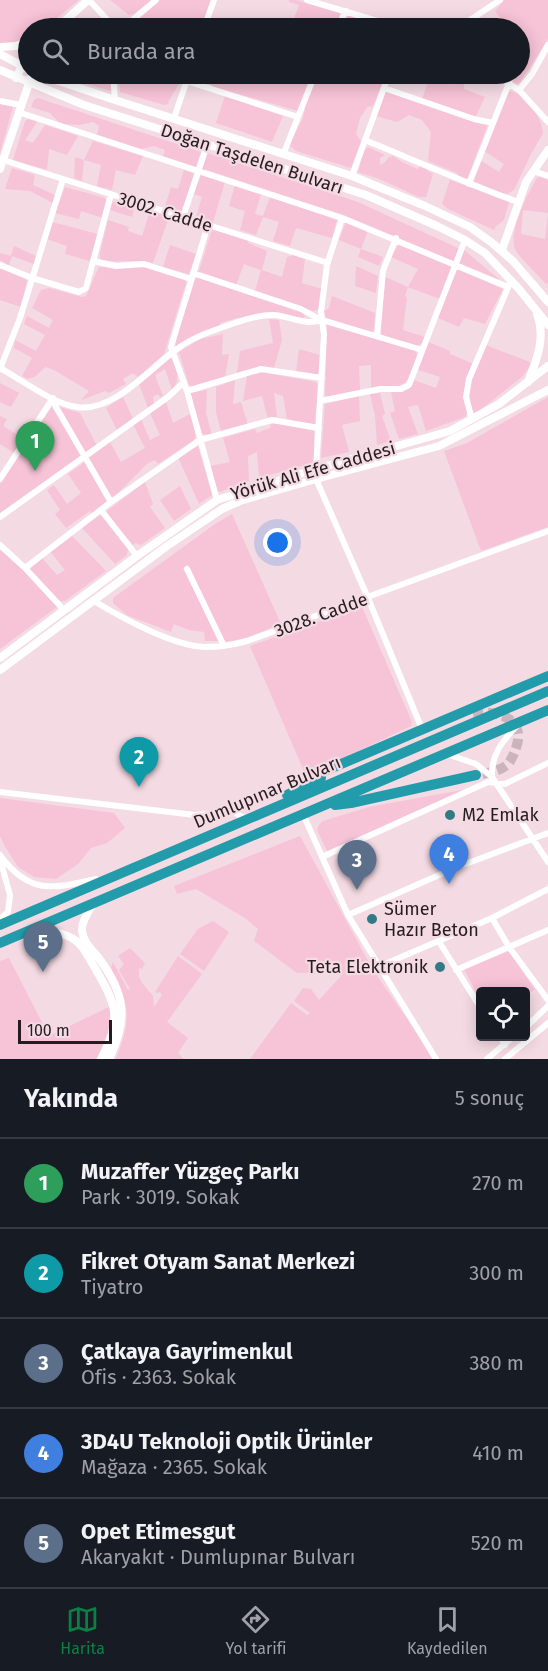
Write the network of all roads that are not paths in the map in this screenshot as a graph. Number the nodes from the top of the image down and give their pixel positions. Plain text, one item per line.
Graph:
1 (89, 0) edge
2 (156, 0) edge
3 (214, 0) edge
4 (307, 0) edge
5 (500, 0) edge
6 (318, 1) edge
7 (346, 11) junction
8 (68, 18) edge
9 (106, 18) edge
10 (135, 18) edge
11 (208, 18) edge
12 (342, 18) edge
13 (369, 18) edge
14 (473, 18) edge
15 (18, 45) edge
16 (548, 45) edge
17 (0, 47) edge
18 (0, 54) edge
19 (18, 64) edge
20 (0, 70) edge
21 (530, 75) edge
22 (16, 78) joint
23 (28, 84) edge
24 (30, 84) edge
25 (66, 84) edge
26 (114, 84) edge
27 (186, 84) edge
28 (207, 84) edge
29 (311, 84) edge
30 (385, 84) edge
31 (509, 84) edge
32 (510, 84) edge
33 (524, 84) edge
34 (384, 88) junction
35 (519, 90) junction
36 (115, 100) junction
37 (0, 101) edge
38 (20, 109) junction
39 (298, 117) junction
40 (174, 118) junction
41 (548, 122) edge
42 (493, 123) junction
43 (365, 140) junction
44 (207, 145) junction
45 (548, 150) edge
46 (283, 154) junction
47 (1, 165) edge
48 (198, 171) junction
49 (533, 171) junction
50 (352, 176) junction
51 (548, 176) edge
52 (63, 179) junction
53 (468, 184) junction
54 (111, 194) junction
55 (518, 202) junction
56 (183, 217) junction
57 (342, 218) junction
58 (208, 225) junction
59 (396, 238) junction
60 (465, 240) junction
61 (502, 250) junction
62 (93, 261) junction
63 (328, 263) junction
64 (456, 264) junction
65 (0, 265) edge
66 (192, 276) junction
67 (32, 278) junction
68 (510, 284) junction
69 (546, 299) edge
70 (533, 305) junction
71 (322, 320) junction
72 (548, 325) edge
73 (377, 336) junction
74 (422, 350) junction
75 (173, 352) junction
76 (548, 366) edge
77 (0, 369) edge
78 (322, 378) junction
79 (184, 382) junction
80 (528, 382) junction
81 (548, 390) edge
82 (187, 391) junction
83 (53, 398) junction
84 (321, 401) junction
85 (472, 420) junction
86 (319, 428) junction
87 (200, 440) junction
88 (85, 458) junction
89 (316, 469) junction
90 (0, 479) edge
91 (316, 479) junction
92 (217, 500) junction
93 (111, 502) junction
94 (222, 509) junction
95 (101, 510) junction
96 (0, 517) edge
97 (548, 531) edge
98 (0, 545) edge
99 (137, 556) junction
100 (25, 568) junction
101 (187, 569) dead end
102 (368, 598) junction
103 (94, 601) junction
104 (64, 610) junction
105 (224, 646) junction
106 (0, 658) edge
107 (0, 670) edge
108 (548, 676) edge
109 (548, 691) edge
110 (548, 710) edge
111 (473, 713) tunnel mouth
112 (523, 721) junction
113 (422, 729) junction
114 (446, 754) junction
115 (548, 763) edge
116 (476, 775) tunnel mouth
117 (493, 780) junction
118 (315, 781) junction
119 (0, 792) edge
120 (323, 806) junction
121 (303, 814) junction
122 (249, 818) junction
123 (548, 833) edge
124 (533, 838) junction
125 (322, 856) junction
126 (0, 857) edge
127 (548, 862) edge
128 (114, 875) junction
129 (548, 889) edge
130 (93, 904) junction
131 (348, 915) junction
132 (492, 918) junction
133 (0, 919) edge
134 (0, 925) edge
135 (35, 928) junction
136 (548, 930) edge
137 (438, 940) junction
138 (0, 943) edge
139 (509, 947) junction
140 (378, 967) junction
141 (456, 970) junction
142 (548, 1000) edge
143 (476, 1001) edge
144 (548, 1006) edge
145 (530, 1022) edge
146 (548, 1023) edge
147 (503, 1041) edge
148 (509, 1041) edge
149 (505, 1045) junction
150 (101, 1059) edge
151 (109, 1059) edge
152 (436, 1059) edge
153 (487, 1059) edge
154 (505, 1059) edge

1 - 8 street
1 - 9 street
2 - 10 street
3 - 11 street
4 - 6 street
5 - 14 street
6 - 7 street
7 - 12 street
7 - 13 street
15 - 17 street
16 - 21 street
18 - 19 street
20 - 22 street, Doğan Taşdelen Bulvarı
22 - 38 street
23 - 38 street
24 - 44 street, Doğan Taşdelen Bulvarı
25 - 36 street, Doğan Taşdelen Bulvarı
26 - 36 street
27 - 40 street
28 - 39 street
29 - 39 street
30 - 34 street
31 - 42 street
32 - 35 street
33 - 35 street
34 - 42 street
34 - 43 street
35 - 41 street
36 - 40 street, Doğan Taşdelen Bulvarı
37 - 38 street
38 - 47 street
38 - 48 street
39 - 46 street
40 - 46 street, Doğan Taşdelen Bulvarı
42 - 53 street
43 - 50 street
43 - 53 street
44 - 48 street
44 - 60 street, Doğan Taşdelen Bulvarı
45 - 49 street
46 - 50 street, Doğan Taşdelen Bulvarı
47 - 52 street, 3002. Cadde
48 - 56 street
48 - 57 street
49 - 51 street
49 - 55 street
50 - 61 street, Doğan Taşdelen Bulvarı
52 - 54 street, 3002. Cadde
52 - 67 street
53 - 55 street
54 - 56 street, 3002. Cadde
54 - 62 street
55 - 61 street
56 - 58 street, 3002. Cadde
57 - 59 street
57 - 63 street
58 - 63 street, 3002. Cadde
58 - 66 street
59 - 64 street
59 - 73 street
60 - 64 street
60 - 68 street, Doğan Taşdelen Bulvarı
61 - 69 street, Doğan Taşdelen Bulvarı
62 - 66 street
62 - 67 street
63 - 71 street
64 - 68 street
64 - 74 street
65 - 67 street
66 - 71 street
66 - 75 street
67 - 77 street
68 - 70 street, Doğan Taşdelen Bulvarı
68 - 85 street
70 - 72 street, Doğan Taşdelen Bulvarı
70 - 80 street
71 - 73 street
71 - 75 street
71 - 78 street
73 - 74 street
74 - 84 street
75 - 79 street
75 - 83 street
76 - 80 street, Yörük Ali Efe Caddesi
77 - 83 street
78 - 82 street
78 - 84 street
79 - 82 street
79 - 88 street
80 - 85 street, Yörük Ali Efe Caddesi
81 - 91 street, Yörük Ali Efe Caddesi
82 - 87 street
83 - 88 street
83 - 90 street
84 - 86 street
85 - 89 street, Yörük Ali Efe Caddesi
86 - 87 street
86 - 89 street
87 - 92 street
87 - 93 street
88 - 93 street
88 - 96 street
89 - 92 street, Yörük Ali Efe Caddesi
91 - 94 street, Yörük Ali Efe Caddesi
91 - 102 street
92 - 94 street
92 - 99 street, Yörük Ali Efe Caddesi
93 - 95 street
94 - 103 street, Yörük Ali Efe Caddesi
95 - 99 street
95 - 100 street
97 - 102 street, 3028. Cadde
98 - 100 street
99 - 104 street, Yörük Ali Efe Caddesi
100 - 104 street
101 - 105 street
102 - 105 street, 3028. Cadde
102 - 113 street
103 - 105 street, 3028. Cadde
103 - 107 street, Yörük Ali Efe Caddesi
104 - 106 street, Yörük Ali Efe Caddesi
108 - 113 highway, Dumlupınar Bulvarı
109 - 122 highway, Dumlupınar Bulvarı
110 - 112 highway, Dumlupınar Bulvarı
111 - 118 highway
112 - 114 highway, Dumlupınar Bulvarı
112 - 117 street
113 - 118 highway, Dumlupınar Bulvarı
114 - 117 street
114 - 120 highway, Dumlupınar Bulvarı
115 - 117 street
116 - 120 highway
117 - 124 street
117 - 125 street
118 - 122 highway
119 - 122 street
120 - 121 highway, Dumlupınar Bulvarı
121 - 125 street
121 - 130 highway, Dumlupınar Bulvarı
122 - 128 highway, Dumlupınar Bulvarı
123 - 124 street
124 - 127 street
124 - 131 street
125 - 131 street
126 - 128 street
126 - 133 street
128 - 134 highway, Dumlupınar Bulvarı
129 - 132 street
130 - 135 highway, Dumlupınar Bulvarı
130 - 151 street
131 - 140 street
132 - 137 street
132 - 139 street
135 - 138 highway, Dumlupınar Bulvarı
135 - 150 street
136 - 139 street
137 - 140 street
137 - 141 street
139 - 141 street
139 - 142 street
140 - 152 street
141 - 143 street
144 - 145 street
146 - 154 street
147 - 149 street
148 - 149 street
149 - 153 street

